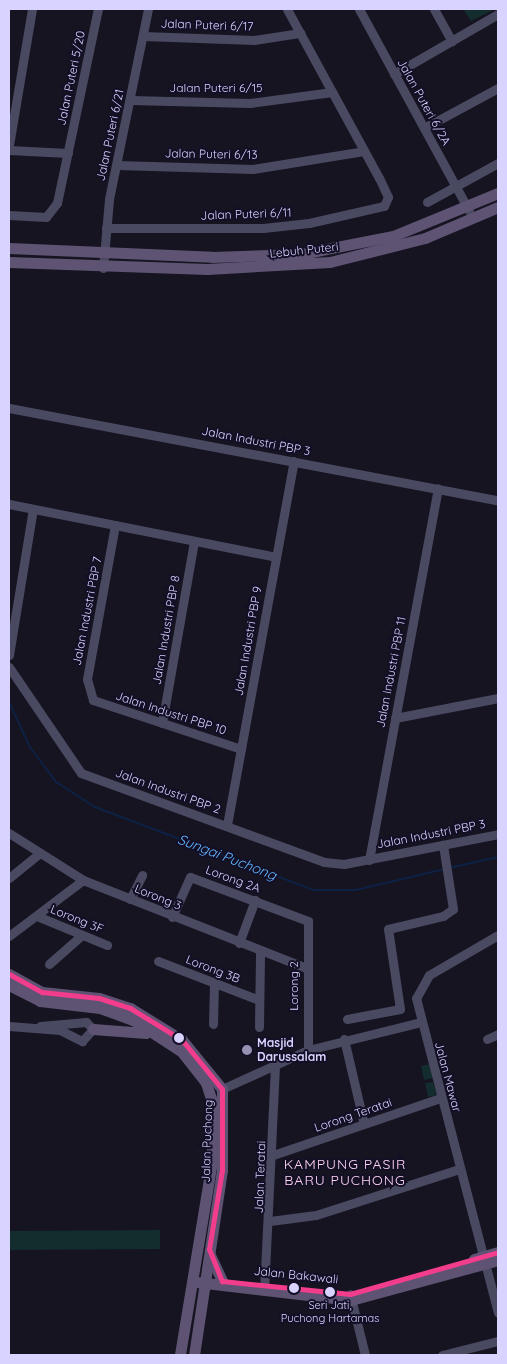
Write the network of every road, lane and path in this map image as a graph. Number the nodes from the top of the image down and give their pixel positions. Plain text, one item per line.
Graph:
1 (32, 9) edge
2 (98, 9) edge
3 (148, 9) edge
4 (287, 9) edge
5 (359, 9) edge
6 (434, 9) edge
7 (498, 14) edge
8 (300, 33) junction
9 (143, 36) junction
10 (452, 41) junction
11 (394, 74) junction
12 (498, 88) edge
13 (332, 92) junction
14 (130, 100) junction
15 (424, 128) junction
16 (9, 145) edge
17 (9, 150) edge
18 (364, 151) junction
19 (68, 153) junction
20 (498, 163) edge
21 (117, 165) junction
22 (456, 188) junction
23 (498, 192) edge
24 (427, 202) dead end
25 (498, 207) edge
26 (467, 208) junction
27 (9, 215) edge
28 (474, 220) junction
29 (105, 241) junction
30 (9, 248) edge
31 (9, 262) edge
32 (103, 268) junction
33 (9, 408) edge
34 (294, 462) junction
35 (438, 488) junction
36 (498, 500) edge
37 (9, 504) edge
38 (33, 509) junction
39 (115, 525) junction
40 (194, 541) junction
41 (276, 557) junction
42 (9, 655) edge
43 (9, 667) edge
44 (498, 698) edge
45 (93, 700) joint
46 (395, 718) junction
47 (162, 723) junction
48 (241, 749) junction
49 (227, 826) junction
50 (9, 832) edge
51 (498, 834) edge
52 (443, 845) junction
53 (40, 852) junction
54 (369, 860) junction
55 (142, 875) dead end
56 (9, 878) edge
57 (84, 880) junction
58 (130, 899) junction
59 (255, 900) junction
60 (37, 916) junction
61 (172, 916) junction
62 (308, 921) joint
63 (82, 935) junction
64 (498, 935) edge
65 (9, 936) edge
66 (239, 943) junction
67 (107, 945) dead end
68 (260, 951) junction
69 (158, 961) dead end
70 (49, 964) dead end
71 (306, 968) junction
72 (9, 974) edge
73 (214, 983) junction
74 (9, 985) edge
75 (259, 1000) junction
76 (348, 1019) dead end
77 (421, 1022) junction
78 (213, 1024) dead end
79 (9, 1026) edge
80 (40, 1026) junction
81 (259, 1027) dead end
82 (93, 1029) junction
83 (498, 1034) edge
84 (487, 1039) dead end
85 (344, 1040) junction
86 (169, 1042) junction
87 (308, 1050) junction
88 (275, 1064) junction
89 (222, 1089) junction
90 (440, 1098) junction
91 (364, 1124) junction
92 (273, 1155) junction
93 (459, 1169) junction
94 (270, 1221) junction
95 (209, 1249) junction
96 (498, 1252) edge
97 (484, 1260) junction
98 (498, 1260) edge
99 (191, 1280) junction
100 (203, 1281) junction
101 (225, 1283) junction
102 (264, 1288) junction
103 (350, 1297) junction
104 (198, 1306) junction
105 (498, 1312) edge
106 (498, 1341) edge
107 (180, 1355) edge
108 (194, 1355) edge
109 (365, 1355) edge
110 (443, 1355) edge

1 - 16 street
2 - 19 street, Jalan Puteri 5/20
3 - 9 street, Jalan Puteri 6/21
4 - 8 street
5 - 11 street, Jalan Puteri 6/2A
6 - 10 street
7 - 10 street
8 - 9 street, Jalan Puteri 6/17
8 - 13 street
9 - 14 street, Jalan Puteri 6/21
10 - 11 street
11 - 15 street, Jalan Puteri 6/2A
12 - 15 street
13 - 14 street, Jalan Puteri 6/15
13 - 18 street
14 - 21 street, Jalan Puteri 6/21
15 - 22 street, Jalan Puteri 6/2A
17 - 19 street
18 - 21 street, Jalan Puteri 6/13
18 - 29 street, Jalan Puteri 6/11
19 - 27 street, Jalan Puteri 5/20
20 - 22 street
21 - 29 street, Jalan Puteri 6/21
22 - 24 street
22 - 26 street, Jalan Puteri 6/2A
23 - 26 main road, Lebuh Puteri
25 - 28 main road, Lebuh Puteri
26 - 28 street, Jalan Puteri 6/2A
26 - 29 main road, Lebuh Puteri
28 - 32 main road, Lebuh Puteri
29 - 30 main road, Lebuh Puteri
29 - 32 street, Jalan Puteri 6/21
31 - 32 main road, Lebuh Puteri
33 - 34 street, Jalan Industri PBP 3
34 - 35 street, Jalan Industri PBP 3
34 - 41 street, Jalan Industri PBP 9
35 - 36 street, Jalan Industri PBP 3
35 - 46 street, Jalan Industri PBP 11
37 - 38 street
38 - 39 street
38 - 42 street
39 - 40 street
39 - 45 street, Jalan Industri PBP 7
40 - 41 street
40 - 47 street, Jalan Industri PBP 8
41 - 48 street, Jalan Industri PBP 9
43 - 49 street, Jalan Industri PBP 2
44 - 46 street
45 - 47 street, Jalan Industri PBP 10
46 - 54 street, Jalan Industri PBP 11
47 - 48 street, Jalan Industri PBP 10
48 - 49 street, Jalan Industri PBP 9
49 - 54 street, Jalan Industri PBP 2
50 - 53 street, Lorong 3
51 - 52 street, Jalan Industri PBP 3
52 - 54 street, Jalan Industri PBP 3
52 - 76 street
53 - 56 street
53 - 57 street, Lorong 3
55 - 58 street
57 - 58 street, Lorong 3
57 - 60 street
58 - 61 street, Lorong 3
59 - 61 street, Lorong 2A
59 - 62 street, Lorong 2A
59 - 66 street
60 - 63 street, Lorong 3F
60 - 65 street
61 - 66 street, Lorong 3
62 - 71 street, Lorong 2
63 - 67 street, Lorong 3F
63 - 70 street
64 - 77 street, Jalan Mawar
66 - 68 street, Lorong 3
68 - 71 street, Lorong 3
68 - 75 street
69 - 73 street, Lorong 3B
71 - 87 street, Lorong 2
72 - 89 main road, Jalan Puchong
73 - 75 street, Lorong 3B
73 - 78 street
74 - 86 main road, Jalan Puchong
75 - 81 street
77 - 85 street
77 - 90 street, Jalan Mawar
79 - 80 street
80 - 82 street
80 - 82 street
82 - 86 main road
83 - 84 street
85 - 87 street
85 - 91 street
86 - 99 main road, Jalan Puchong
87 - 88 street
88 - 89 street
88 - 92 street, Jalan Teratai
89 - 95 main road, Jalan Puchong
90 - 91 street, Lorong Teratai
90 - 93 street, Jalan Mawar
91 - 92 street, Lorong Teratai
92 - 94 street, Jalan Teratai
93 - 94 street
93 - 97 street, Jalan Mawar
94 - 102 street, Jalan Teratai
95 - 100 main road, Jalan Puchong
95 - 101 main road
96 - 97 main road
97 - 98 main road
97 - 103 main road, Jalan Bakawali
97 - 105 street, Jalan Mawar
99 - 100 main road, Jalan Bakawali
99 - 107 main road, Jalan Puchong
100 - 101 main road, Jalan Bakawali
100 - 104 main road, Jalan Puchong
101 - 102 main road, Jalan Bakawali
101 - 104 main road
102 - 103 main road, Jalan Bakawali
103 - 109 street
104 - 108 main road, Jalan Puchong
106 - 110 street

